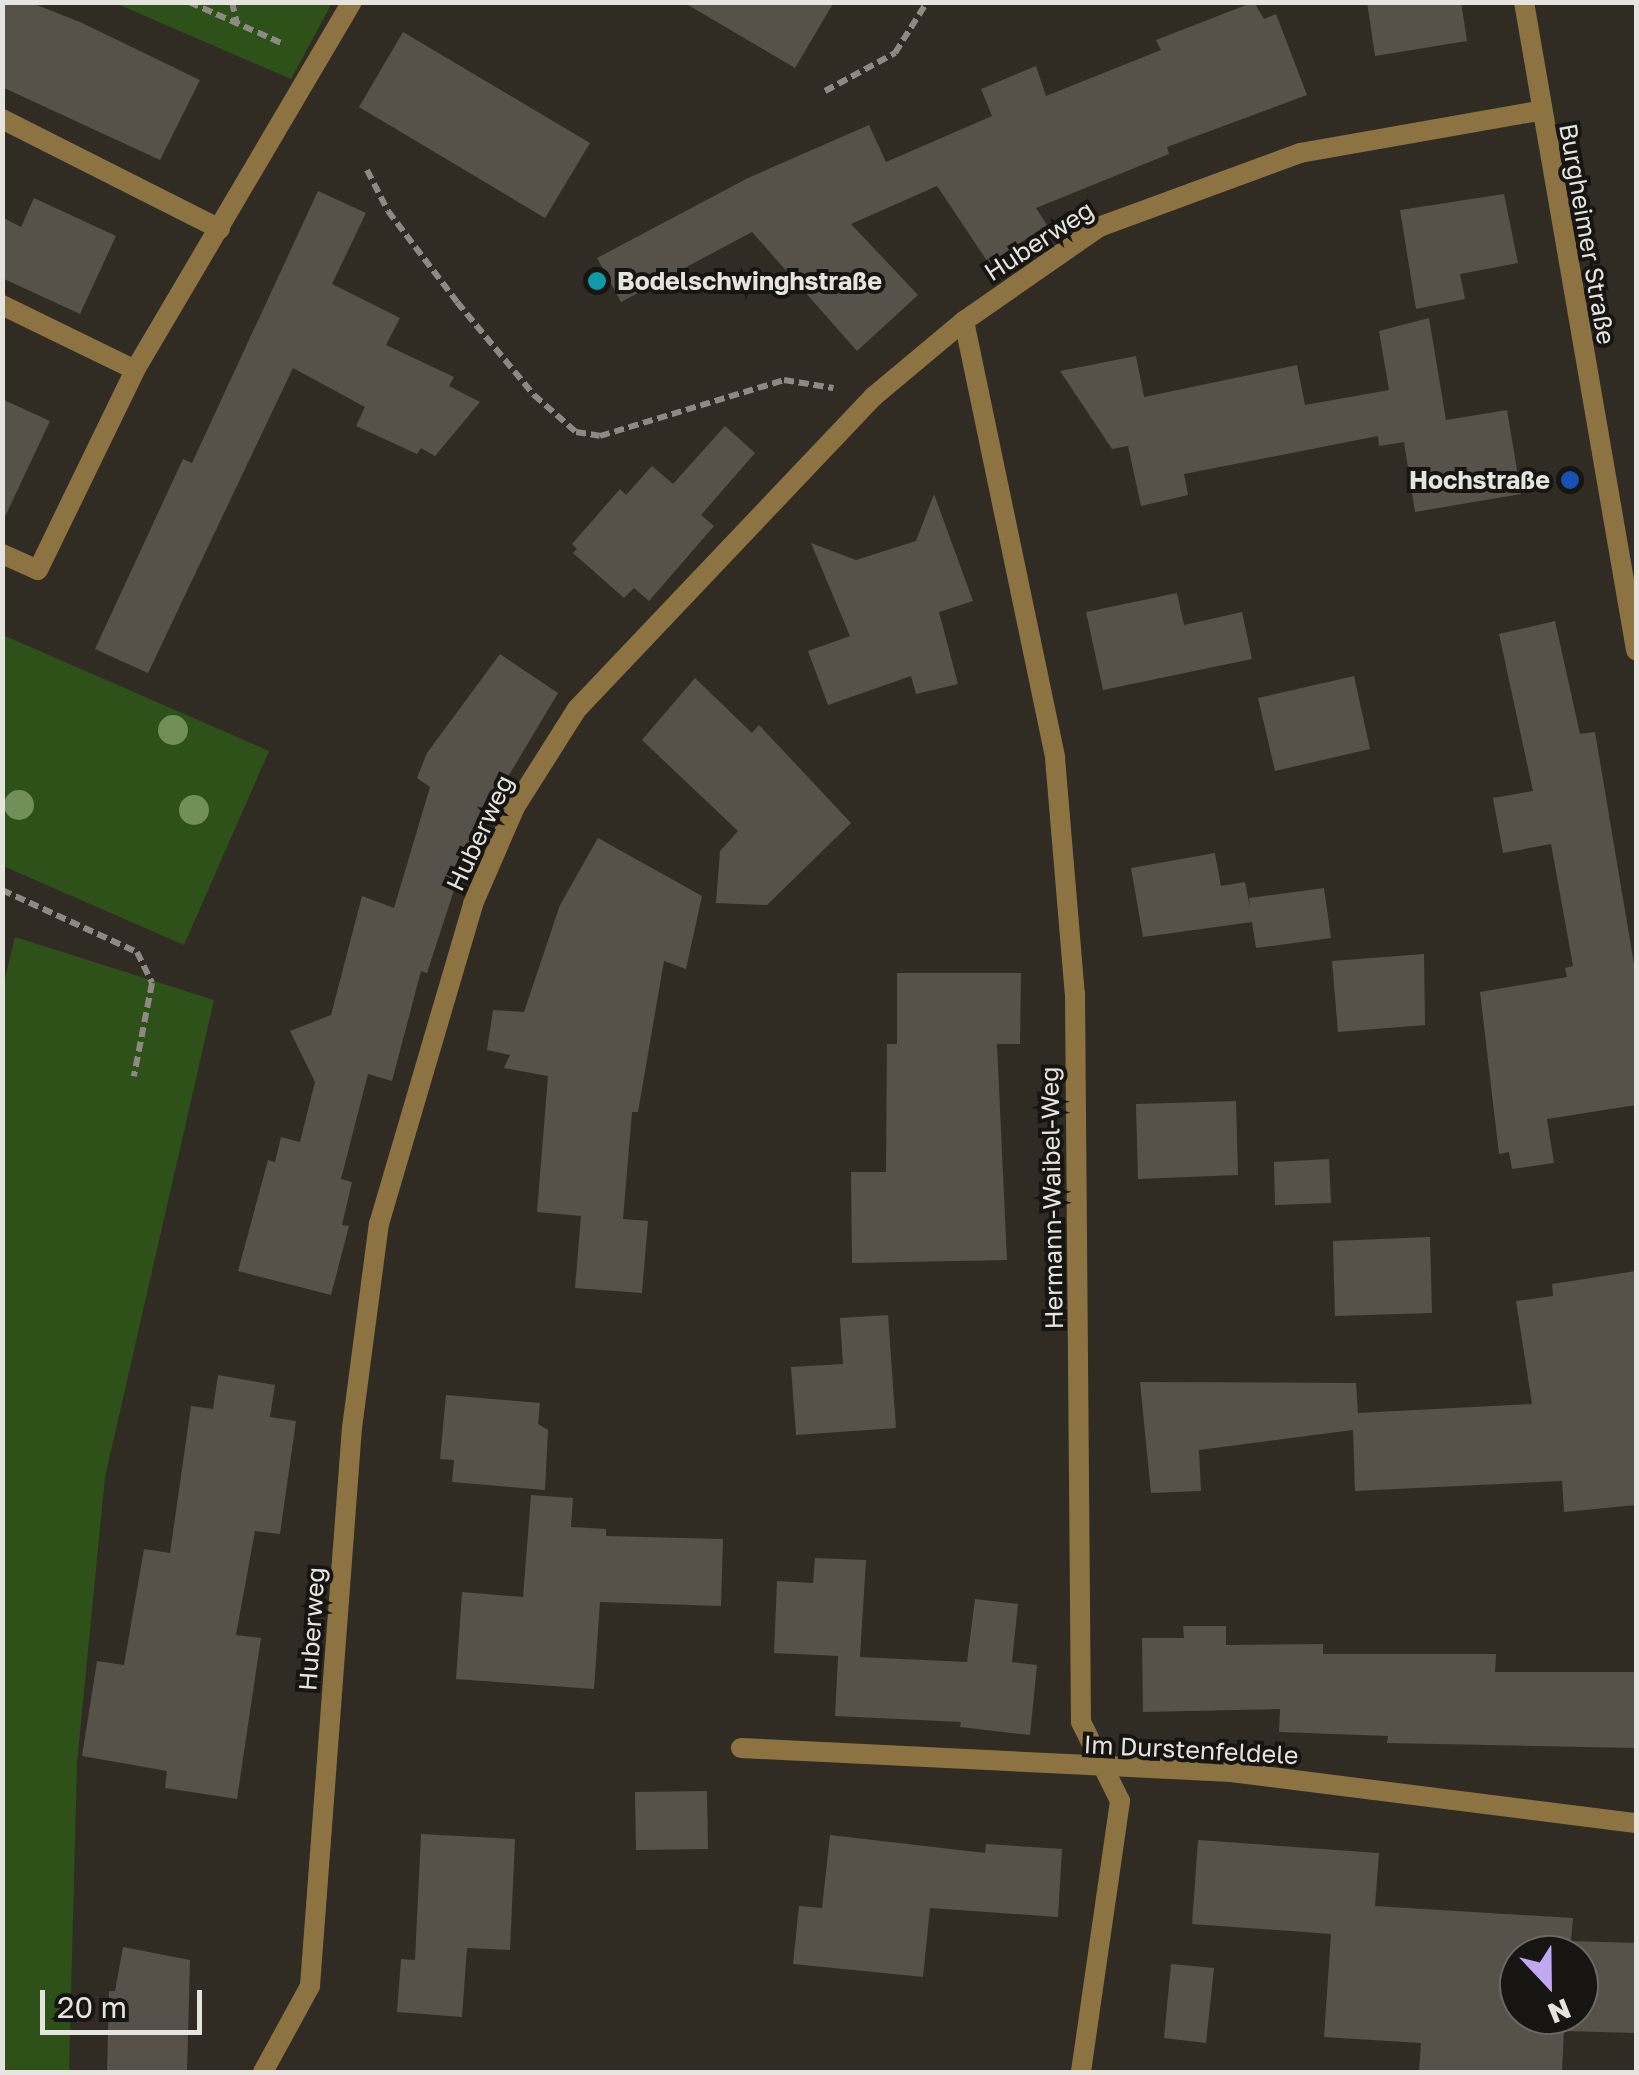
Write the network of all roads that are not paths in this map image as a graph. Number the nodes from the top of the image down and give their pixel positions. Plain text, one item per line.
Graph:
1 (352, 2) edge
2 (1524, 2) edge
3 (1539, 111) junction
4 (2, 119) edge
5 (220, 229) junction
6 (2, 305) edge
7 (964, 321) junction
8 (135, 370) junction
9 (2, 554) edge
10 (1634, 623) edge
11 (1636, 650) edge
12 (741, 1748) dead end
13 (1109, 1771) junction
14 (1636, 1823) edge
15 (263, 2072) edge
16 (1081, 2072) edge

1 - 5 street
2 - 3 street, Burgheimer Straße
3 - 7 street, Huberweg
3 - 10 street, Burgheimer Straße
4 - 5 street
5 - 8 street
6 - 8 street
7 - 13 street, Hermann-Waibel-Weg
7 - 15 street, Huberweg
8 - 9 street
10 - 11 street, Burgheimer Straße
12 - 13 street, Im Durstenfeldele
13 - 14 street, Im Durstenfeldele
13 - 16 street, Hermann-Waibel-Weg

